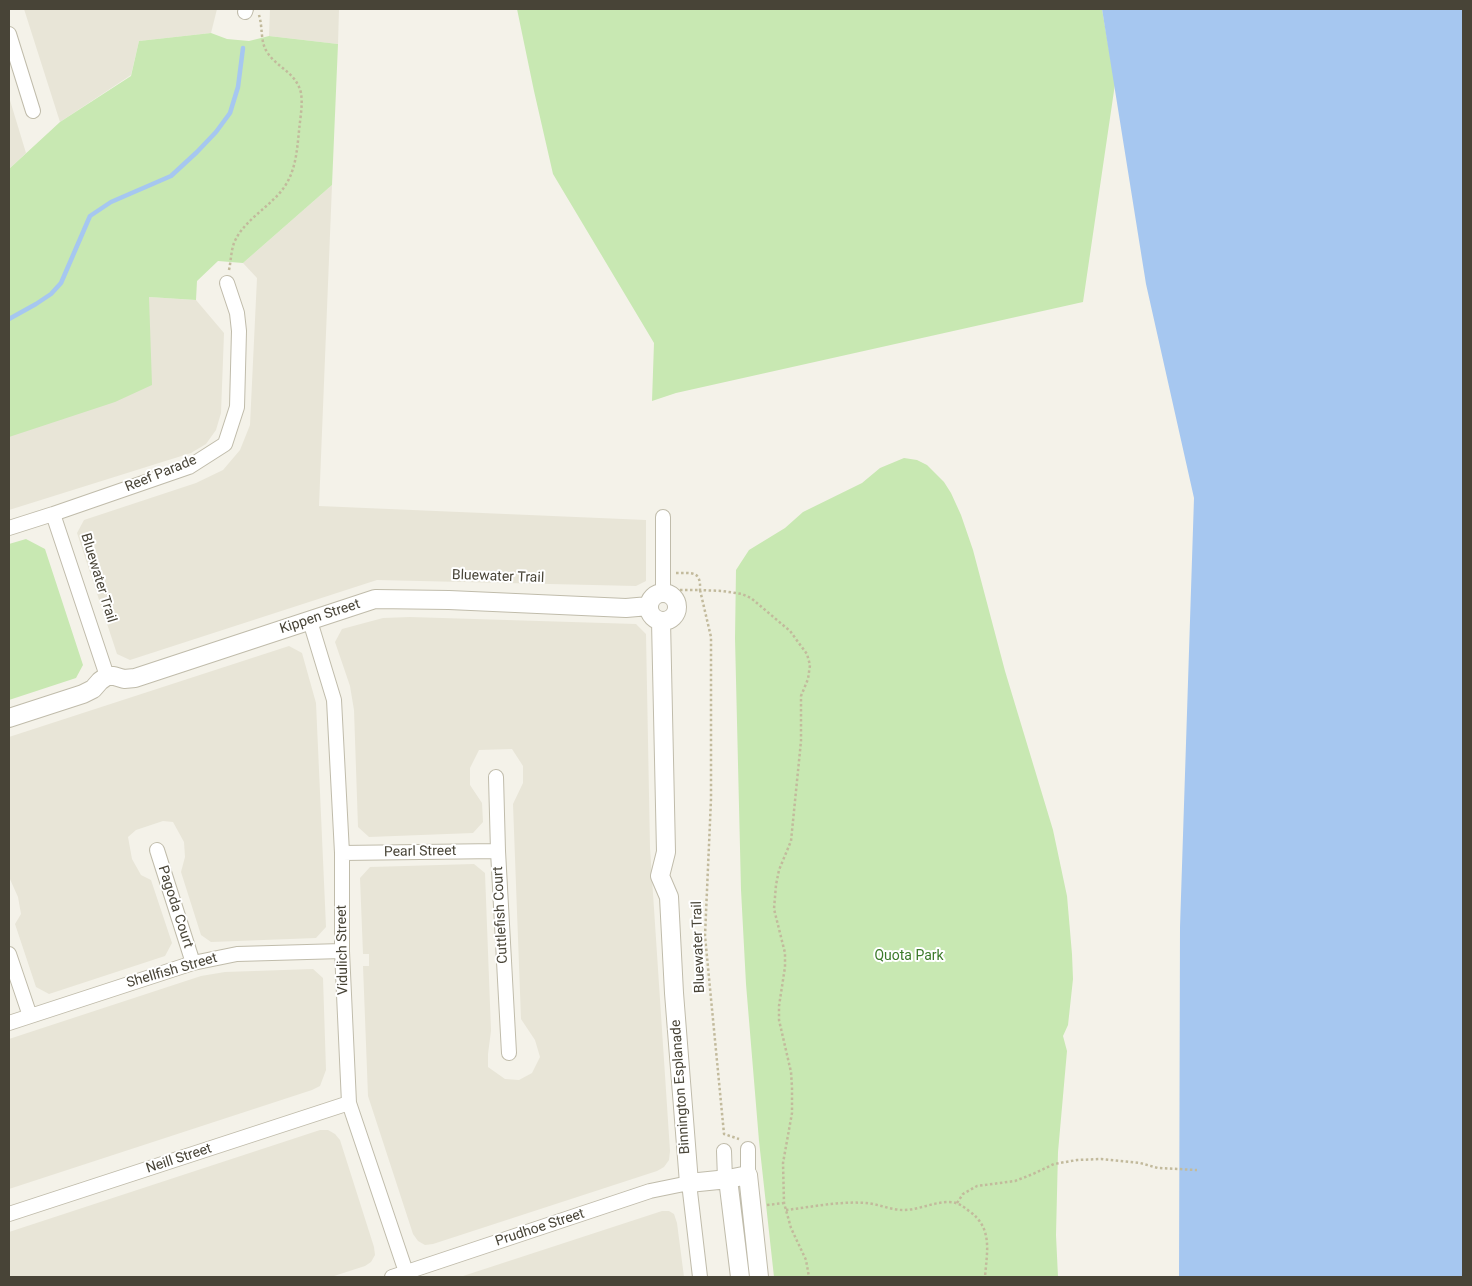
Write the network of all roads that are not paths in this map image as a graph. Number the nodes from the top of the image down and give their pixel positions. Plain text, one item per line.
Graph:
1 (9, 34) edge
2 (33, 112) dead end
3 (227, 283) road end
4 (54, 514) junction
5 (663, 517) dead end
6 (9, 528) edge
7 (662, 592) junction
8 (649, 606) junction
9 (661, 620) junction
10 (310, 621) junction
11 (107, 676) junction
12 (9, 718) edge
13 (496, 777) dead end
14 (157, 850) dead end
15 (498, 852) junction
16 (342, 853) junction
17 (342, 951) junction
18 (9, 954) edge
19 (192, 963) junction
20 (30, 1016) junction
21 (9, 1023) edge
22 (509, 1053) dead end
23 (349, 1103) junction
24 (744, 1144) road end
25 (724, 1151) dead end
26 (748, 1175) junction
27 (727, 1179) junction
28 (689, 1183) junction
29 (9, 1214) edge
30 (406, 1272) junction
31 (392, 1277) edge
32 (700, 1277) edge
33 (740, 1277) edge
34 (759, 1277) edge

1 - 2 street
3 - 4 street, Reef Parade
4 - 6 street, Reef Parade
4 - 11 street
5 - 7 street
7 - 8 street
7 - 9 street
8 - 9 street
8 - 10 street, Kippen Street
9 - 28 street, Binnington Esplanade
10 - 11 street, Kippen Street
10 - 16 street, Vidulich Street
11 - 12 street
13 - 15 street, Cuttlefish Court
14 - 19 street, Pagoda Court
15 - 16 street, Pearl Street
15 - 22 street, Cuttlefish Court
16 - 17 street, Vidulich Street
17 - 19 street, Shellfish Street
17 - 23 street, Vidulich Street
18 - 20 street
19 - 20 street, Shellfish Street
20 - 21 street, Shellfish Street
23 - 29 street, Neill Street
23 - 30 street, Vidulich Street
24 - 26 street
25 - 27 street
26 - 27 street
26 - 34 street
27 - 28 street
27 - 33 street
28 - 30 street, Prudhoe Street
28 - 32 street, Binnington Esplanade
30 - 31 street, Prudhoe Street

